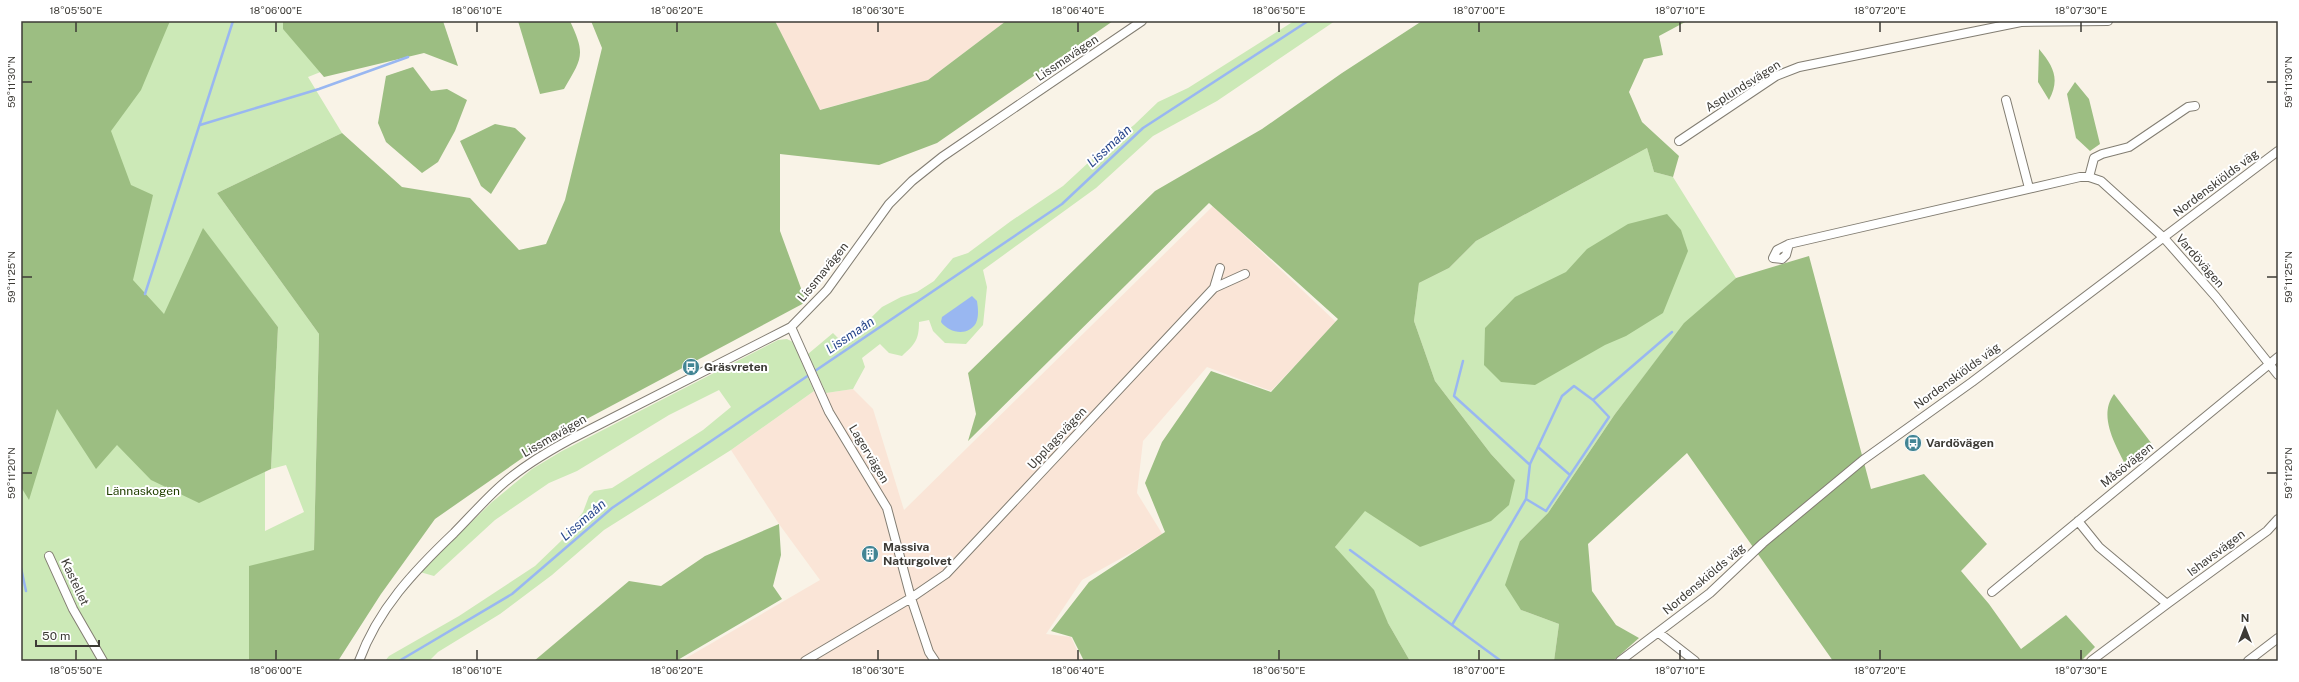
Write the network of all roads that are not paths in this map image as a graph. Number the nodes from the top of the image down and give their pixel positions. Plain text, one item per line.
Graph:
1 (1142, 21) edge
2 (2108, 21) edge
3 (2006, 100) dead end
4 (2195, 106) dead end
5 (1679, 141) dead end
6 (2278, 151) edge
7 (2089, 177) junction
8 (2029, 188) junction
9 (2164, 238) junction
10 (1789, 244) dead end
11 (1220, 268) dead end
12 (1245, 274) dead end
13 (1214, 288) junction
14 (791, 327) junction
15 (2278, 357) edge
16 (2268, 365) junction
17 (2278, 376) edge
18 (2278, 519) edge
19 (2078, 521) junction
20 (49, 556) dead end
21 (1992, 592) dead end
22 (911, 598) junction
23 (2167, 604) junction
24 (1659, 633) junction
25 (2278, 638) edge
26 (103, 661) edge
27 (359, 661) edge
28 (805, 661) edge
29 (935, 661) edge
30 (1620, 661) edge
31 (1695, 661) edge
32 (2091, 661) edge
33 (2248, 661) edge

1 - 14 street, Lissmavägen
2 - 5 street, Asplundsvägen
3 - 8 street
4 - 7 street
6 - 9 street, Nordenskiölds väg
7 - 8 street
7 - 9 street, Vardövägen
8 - 10 street
9 - 16 street, Vardövägen
9 - 24 street, Nordenskiölds väg
11 - 13 street
12 - 13 street
13 - 22 street, Upplagsvägen
14 - 22 street, Lagervägen
14 - 27 street, Lissmavägen
15 - 16 street, Måsövägen
16 - 17 street, Vardövägen
16 - 19 street, Måsövägen
18 - 23 street, Ishavsvägen
19 - 21 street, Måsövägen
19 - 23 street
20 - 26 street, Kastellet
22 - 28 street
22 - 29 street, Lagervägen
23 - 32 street, Ishavsvägen
24 - 30 street, Nordenskiölds väg
24 - 31 street
25 - 33 street

